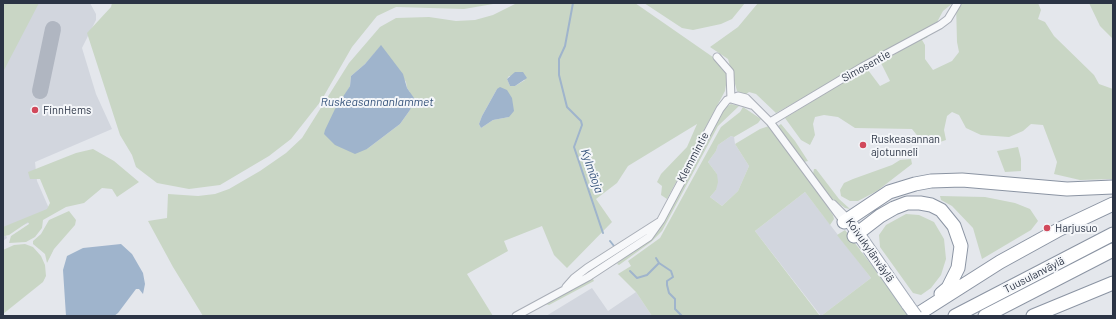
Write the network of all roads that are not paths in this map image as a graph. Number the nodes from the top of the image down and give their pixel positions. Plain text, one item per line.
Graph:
1 (957, 4) edge
2 (717, 57) dead end
3 (731, 99) junction
4 (770, 122) junction
5 (1113, 187) edge
6 (1113, 204) edge
7 (846, 220) junction
8 (1113, 234) edge
9 (856, 235) junction
10 (1113, 250) edge
11 (1113, 283) edge
12 (929, 306) junction
13 (913, 312) edge
14 (516, 316) edge
15 (955, 316) edge
16 (985, 316) edge
17 (1034, 316) edge

1 - 4 street, Simosentie
2 - 3 street
3 - 4 street, Koivukylänväylä
3 - 14 street, Klemmintie
4 - 7 street, Koivukylänväylä
5 - 7 highway
6 - 12 highway
7 - 9 main road, Koivukylänväylä
8 - 15 highway, Tuusulanväylä
9 - 12 highway
9 - 13 main road, Koivukylänväylä
10 - 16 highway, Tuusulanväylä
11 - 17 highway
12 - 13 highway

